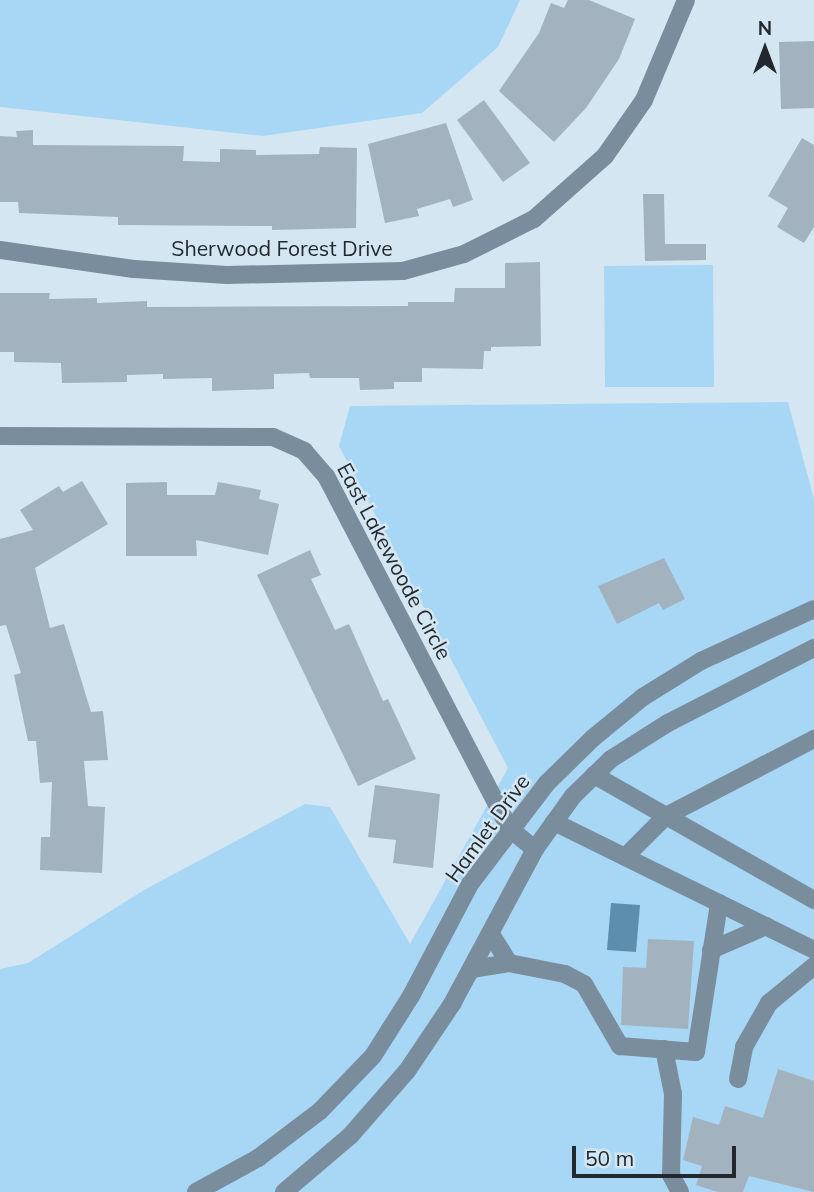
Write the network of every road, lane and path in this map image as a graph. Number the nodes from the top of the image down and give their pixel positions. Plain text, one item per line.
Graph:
1 (686, 0) edge
2 (0, 250) edge
3 (0, 436) edge
4 (814, 609) edge
5 (814, 648) edge
6 (814, 739) edge
7 (594, 775) junction
8 (666, 816) junction
9 (554, 822) junction
10 (510, 829) junction
11 (536, 849) junction
12 (625, 857) junction
13 (814, 900) edge
14 (719, 903) junction
15 (766, 926) junction
16 (491, 934) junction
17 (711, 950) junction
18 (814, 950) edge
19 (509, 963) junction
20 (814, 966) edge
21 (472, 969) junction
22 (664, 1049) junction
23 (737, 1079) dead end
24 (196, 1192) edge
25 (284, 1192) edge
26 (680, 1192) edge

1 - 2 street, Sherwood Forest Drive
3 - 10 street, East Lakewoode Circle
4 - 10 street, Hamlet Drive
5 - 7 street
6 - 8 street
7 - 8 street
7 - 9 street
8 - 12 street
8 - 13 street
9 - 11 street
9 - 12 street
10 - 11 street, East Lakewoode Circle
10 - 24 street, Hamlet Drive
11 - 16 street
12 - 14 street
14 - 15 street
14 - 17 street
15 - 17 street
15 - 18 street
16 - 19 street
16 - 21 street
17 - 22 street
19 - 21 street
19 - 22 street
20 - 23 street
21 - 25 street
22 - 26 street

